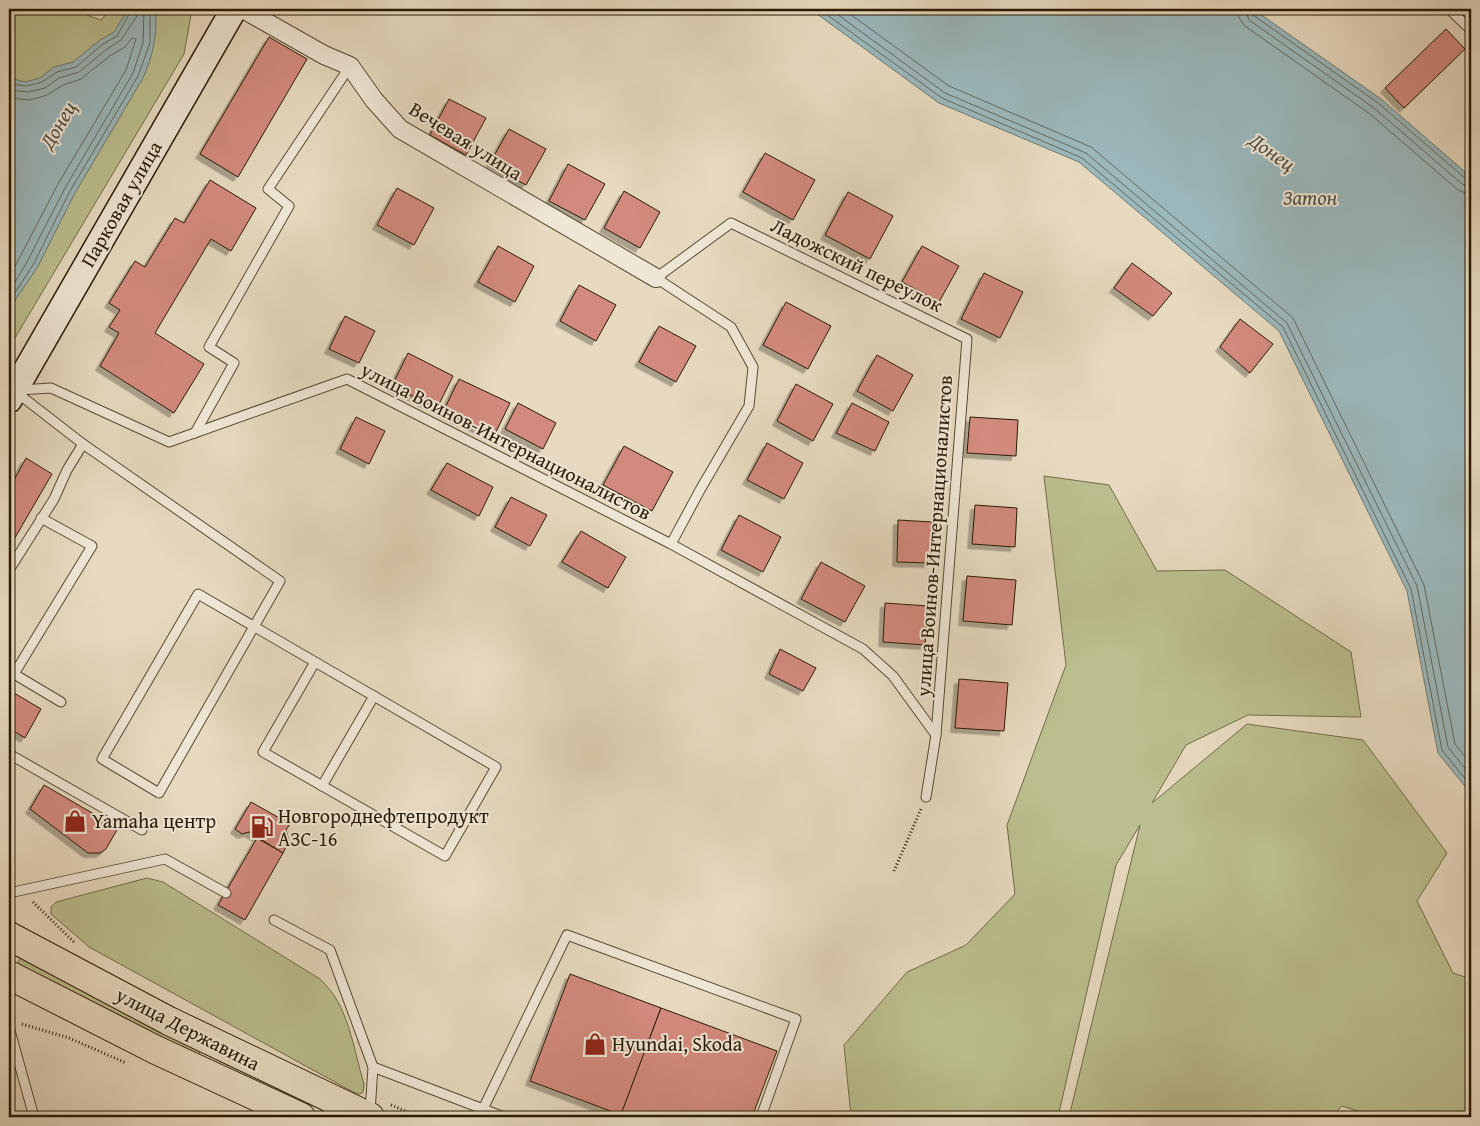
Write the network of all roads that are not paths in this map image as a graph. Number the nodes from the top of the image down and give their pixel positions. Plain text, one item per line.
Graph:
1 (234, 9) edge
2 (243, 9) edge
3 (1449, 9) edge
4 (1471, 30) edge
5 (350, 66) junction
6 (656, 278) junction
7 (967, 339) joint
8 (11, 395) edge
9 (195, 433) junction
10 (83, 444) junction
11 (41, 518) junction
12 (671, 544) junction
13 (9, 570) edge
14 (254, 627) junction
15 (315, 662) junction
16 (11, 673) edge
17 (374, 696) junction
18 (61, 702) dead end
19 (936, 735) junction
20 (9, 754) edge
21 (322, 786) junction
22 (926, 797) road end
23 (142, 830) dead end
24 (10, 891) edge
25 (226, 893) dead end
26 (274, 920) dead end
27 (9, 936) edge
28 (9, 975) edge
29 (9, 1027) edge
30 (373, 1067) junction
31 (483, 1109) junction
32 (34, 1117) edge
33 (301, 1117) edge
34 (370, 1117) edge
35 (504, 1117) edge
36 (761, 1117) edge

1 - 8 street, Парковая улица
2 - 5 street
3 - 4 lane
5 - 6 street, Вечевая улица
5 - 9 lane
6 - 7 lane, Ладожский переулок
6 - 12 lane
7 - 19 lane, улица Воинов-Интернационалистов
8 - 9 lane, улица Воинов-Интернационалистов
8 - 10 lane
9 - 12 lane, улица Воинов-Интернационалистов
10 - 11 lane
10 - 14 lane
11 - 13 lane
11 - 16 lane
12 - 19 lane, улица Воинов-Интернационалистов
14 - 14 lane
14 - 15 lane
15 - 17 lane
15 - 21 lane
16 - 18 lane
17 - 21 lane
17 - 21 lane
19 - 22 lane, улица Воинов-Интернационалистов
20 - 23 lane
24 - 25 lane
26 - 30 lane
27 - 34 main road, улица Державина
28 - 33 main road, улица Державина
29 - 32 lane
30 - 31 lane
30 - 34 lane
31 - 35 lane
31 - 36 lane

